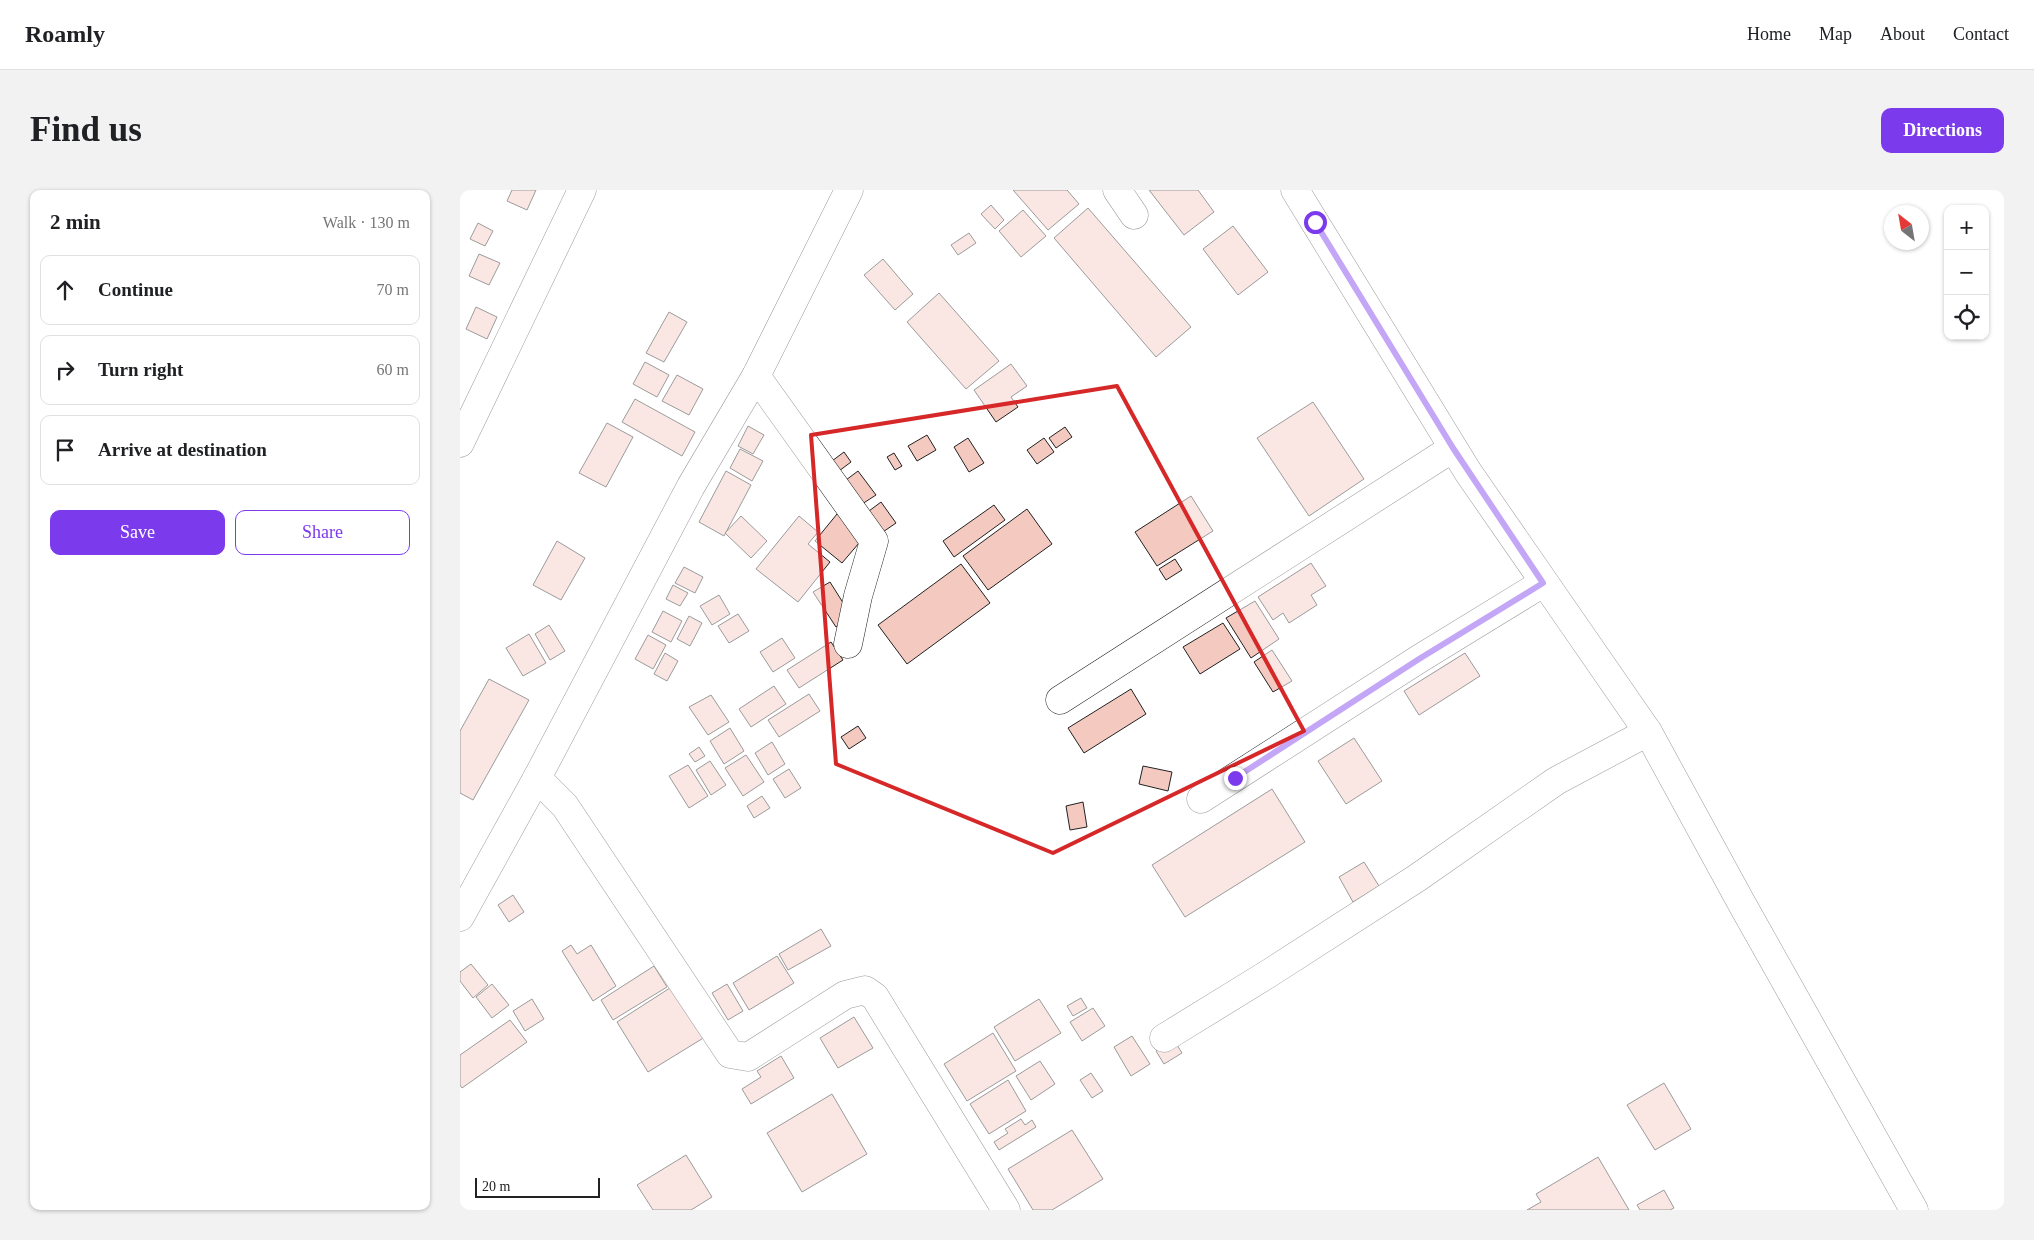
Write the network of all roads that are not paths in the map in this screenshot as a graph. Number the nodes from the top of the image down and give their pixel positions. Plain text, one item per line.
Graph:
1 (582, 190) edge
2 (848, 190) edge
3 (1117, 190) edge
4 (1296, 190) edge
5 (1134, 215) dead end
6 (756, 376) junction
7 (460, 443) edge
8 (1453, 448) junction
9 (1543, 583) junction
10 (848, 644) dead end
11 (1060, 700) dead end
12 (1648, 732) junction
13 (536, 778) junction
14 (1201, 799) dead end
15 (460, 917) edge
16 (1164, 1038) dead end
17 (1006, 1210) edge
18 (1914, 1210) edge

1 - 7 street
2 - 6 street
3 - 5 street
4 - 8 street
6 - 10 street
6 - 13 street
8 - 9 street
8 - 11 street
9 - 12 street
9 - 14 street
12 - 16 street
12 - 18 street
13 - 15 street
13 - 17 street

